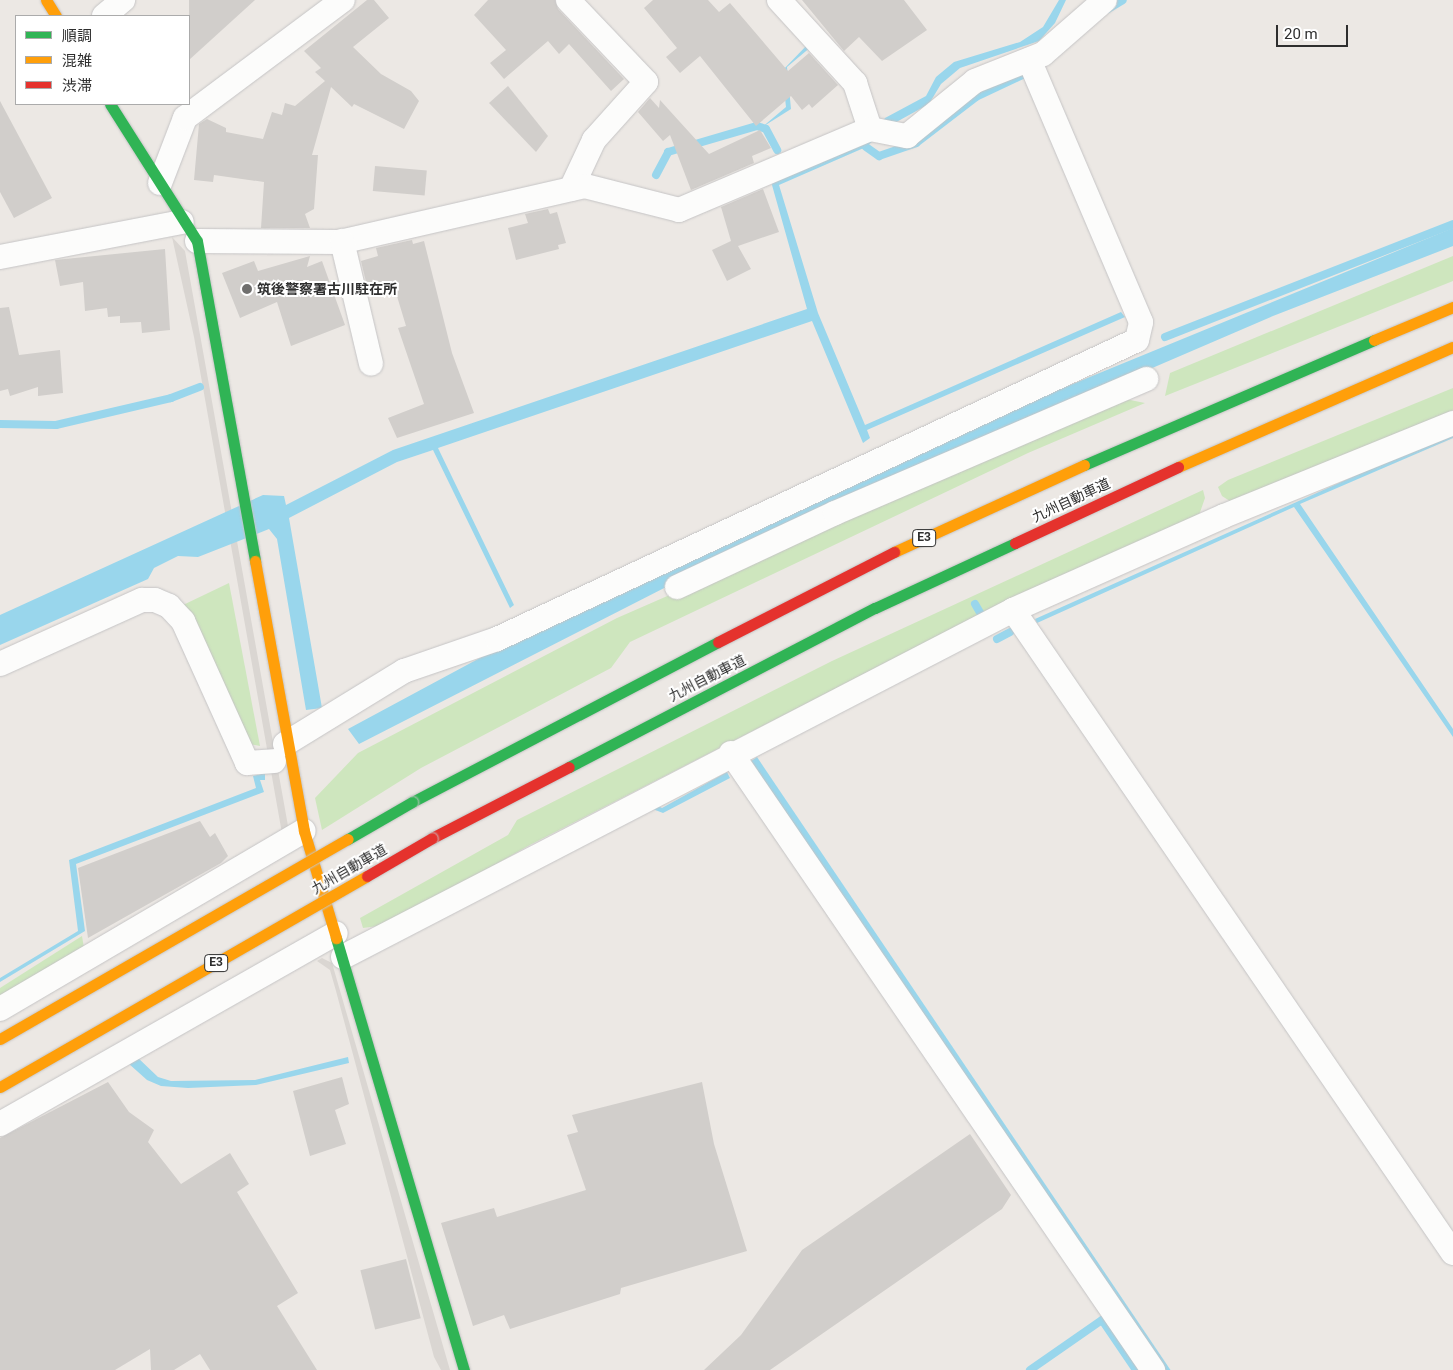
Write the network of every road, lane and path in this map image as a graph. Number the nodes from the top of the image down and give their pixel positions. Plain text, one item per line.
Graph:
1 (46, 0) edge
2 (122, 0) edge
3 (343, 0) edge
4 (568, 0) edge
5 (779, 0) edge
6 (1105, 0) edge
7 (55, 15) edge
8 (105, 15) edge
9 (1029, 60) junction
10 (111, 105) edge
11 (870, 129) junction
12 (160, 183) junction
13 (571, 189) junction
14 (182, 222) junction
15 (197, 241) junction
16 (342, 241) junction
17 (0, 257) edge
18 (1453, 307) edge
19 (1453, 347) edge
20 (371, 364) dead end
21 (1146, 379) dead end
22 (1453, 423) edge
23 (677, 588) dead end
24 (1014, 610) junction
25 (0, 664) edge
26 (279, 753) junction
27 (731, 753) junction
28 (304, 830) junction
29 (336, 933) junction
30 (343, 957) junction
31 (0, 1010) edge
32 (0, 1039) edge
33 (0, 1087) edge
34 (0, 1124) edge
35 (1453, 1253) edge
36 (464, 1370) edge
37 (1153, 1370) edge

1 - 7 main road
2 - 8 street
3 - 12 street
4 - 13 street
5 - 11 street
6 - 9 street
9 - 11 street
9 - 26 street
10 - 12 main road
11 - 13 street
12 - 14 main road
13 - 16 street
14 - 15 main road
14 - 17 street
15 - 16 street
15 - 26 main road
16 - 20 street
18 - 32 main road, 九州自動車道 / E3, bridge
19 - 33 main road, 九州自動車道 / E3, bridge
21 - 23 street
22 - 24 street
24 - 27 street
24 - 35 street
25 - 26 street
26 - 28 main road
27 - 30 street
27 - 37 street
28 - 29 main road
28 - 31 street
29 - 30 main road
29 - 34 street
30 - 36 main road

